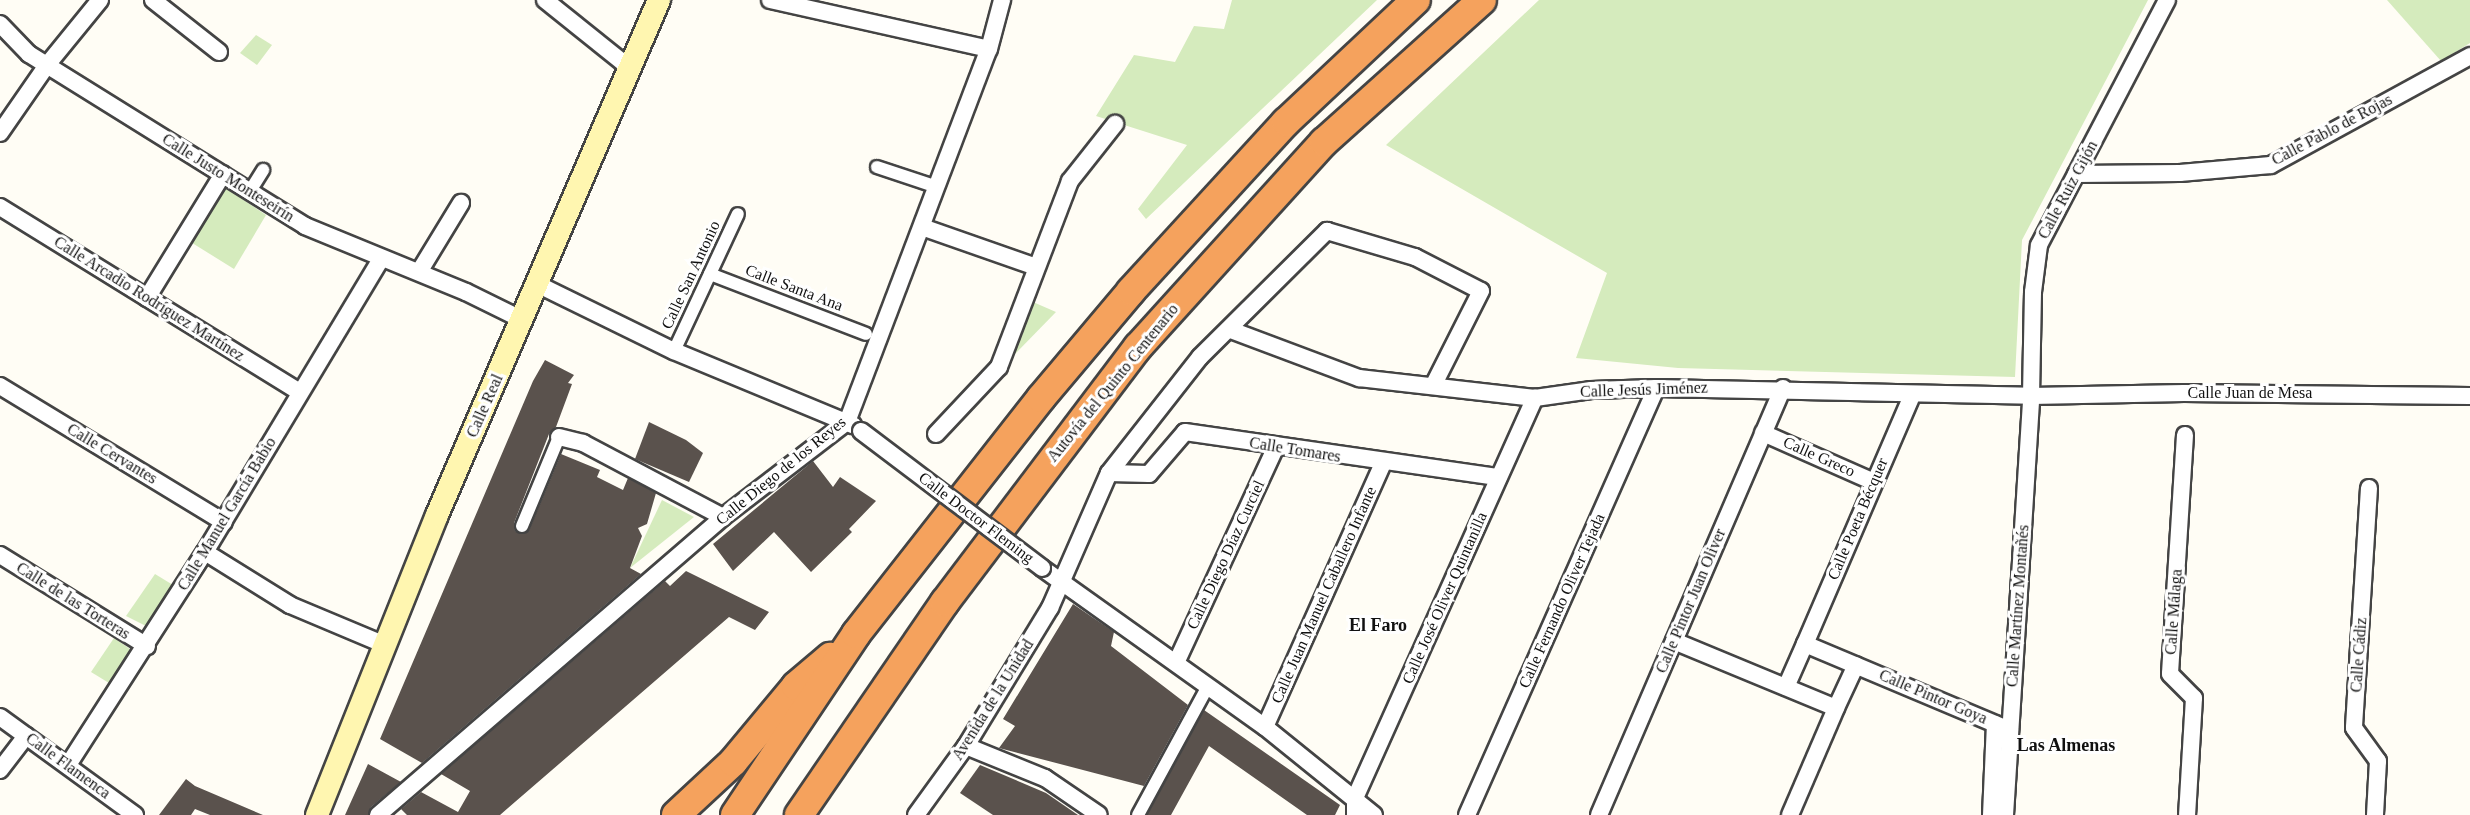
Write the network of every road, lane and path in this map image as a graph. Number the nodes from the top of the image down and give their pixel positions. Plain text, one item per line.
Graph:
1 (100, 0) edge
2 (153, 0) edge
3 (545, 0) edge
4 (658, 0) edge
5 (770, 0) edge
6 (1002, 0) edge
7 (1416, 0) edge
8 (1482, 0) edge
9 (2167, 0) edge
10 (0, 24) edge
11 (989, 49) junction
12 (219, 52) dead end
13 (2470, 56) edge
14 (47, 65) junction
15 (630, 68) junction
16 (1115, 124) dead end
17 (0, 133) edge
18 (877, 166) dead end
19 (263, 170) dead end
20 (223, 174) junction
21 (2076, 174) junction
22 (937, 187) junction
23 (250, 191) junction
24 (461, 203) dead end
25 (0, 207) edge
26 (738, 214) dead end
27 (922, 227) junction
28 (381, 259) junction
29 (1036, 267) junction
30 (419, 272) junction
31 (710, 274) junction
32 (539, 285) junction
33 (147, 298) junction
34 (523, 320) junction
35 (1231, 330) junction
36 (866, 334) dead end
37 (674, 351) junction
38 (0, 386) edge
39 (1434, 386) junction
40 (1656, 388) junction
41 (1783, 388) junction
42 (298, 392) junction
43 (1912, 395) junction
44 (2031, 396) junction
45 (2470, 396) edge
46 (1535, 398) junction
47 (854, 426) junction
48 (1763, 433) junction
49 (936, 434) dead end
50 (2185, 435) dead end
51 (559, 437) joint
52 (1276, 447) junction
53 (1383, 463) junction
54 (1109, 473) junction
55 (1499, 477) junction
56 (1874, 482) junction
57 (2369, 488) dead end
58 (723, 517) junction
59 (224, 522) junction
60 (522, 526) dead end
61 (205, 552) junction
62 (0, 555) edge
63 (1062, 581) junction
64 (856, 634) junction
65 (1674, 641) junction
66 (1804, 644) junction
67 (385, 645) junction
68 (147, 646) junction
69 (1176, 663) junction
70 (1856, 665) junction
71 (1208, 686) junction
72 (1786, 687) junction
73 (1836, 708) junction
74 (0, 717) edge
75 (1265, 727) junction
76 (2003, 727) junction
77 (26, 736) junction
78 (966, 746) junction
79 (68, 765) junction
80 (0, 770) edge
81 (1355, 807) edge
82 (318, 814) edge
83 (135, 815) edge
84 (378, 815) edge
85 (675, 815) edge
86 (735, 815) edge
87 (800, 815) edge
88 (916, 815) edge
89 (1099, 815) edge
90 (1138, 815) edge
91 (1374, 815) edge
92 (1467, 815) edge
93 (1599, 815) edge
94 (1790, 815) edge
95 (1990, 815) edge
96 (2005, 815) edge
97 (2187, 815) edge
98 (2375, 815) edge

1 - 14 street
2 - 12 street
3 - 15 street
4 - 15 main road, Calle Real
5 - 11 street
6 - 11 street, Calle Diego de los Reyes
7 - 64 highway
8 - 87 highway, Autovía del Quinto Centenario
9 - 21 street, Calle Ruiz Gijón
10 - 14 street, Calle Justo Monteseirín
11 - 22 street, Calle Diego de los Reyes
13 - 21 street, Calle Pablo de Rojas
14 - 17 street
14 - 20 street, Calle Justo Monteseirín
15 - 32 main road, Calle Real
16 - 29 street
18 - 22 street
19 - 23 street
20 - 23 street, Calle Justo Monteseirín
20 - 33 street
21 - 44 street, Calle Ruiz Gijón
22 - 27 street, Calle Diego de los Reyes
23 - 28 street, Calle Justo Monteseirín
24 - 30 street
25 - 33 street, Calle Arcadio Rodríguez Martínez
26 - 31 street, Calle San Antonio
27 - 29 street
27 - 47 street, Calle Diego de los Reyes
28 - 30 street, Calle Justo Monteseirín
28 - 42 street, Calle Manuel García Babio
29 - 49 street
30 - 34 street, Calle Justo Monteseirín
31 - 36 street, Calle Santa Ana
31 - 37 street, Calle San Antonio
32 - 34 main road, Calle Real
32 - 37 street, Calle Doctor Fleming
33 - 42 street, Calle Arcadio Rodríguez Martínez
34 - 67 main road, Calle Real
35 - 39 street, Calle Jesús Jiménez
35 - 39 street, Avenida de la Unidad
35 - 54 street, Avenida de la Unidad
37 - 47 street, Calle Doctor Fleming
38 - 59 street, Calle Cervantes
39 - 46 street, Calle Jesús Jiménez
40 - 41 street, Calle Jesús Jiménez
40 - 46 street, Calle Jesús Jiménez
40 - 92 street, Calle Fernando Oliver Tejada
41 - 43 street, Calle Jesús Jiménez
41 - 48 street, Calle Pintor Juan Oliver
42 - 59 street, Calle Manuel García Babio
43 - 44 street, Calle Jesús Jiménez
43 - 56 street, Calle Poeta Bécquer
44 - 45 street, Calle Juan de Mesa
44 - 76 street, Calle Martínez Montañés
46 - 55 street, Calle José Oliver Quintanilla
47 - 58 street, Calle Diego de los Reyes
47 - 63 street, Calle Doctor Fleming, bridge
48 - 56 street, Calle Greco
48 - 65 street, Calle Pintor Juan Oliver
50 - 97 street, Calle Málaga
51 - 58 street
51 - 60 street
52 - 53 street, Calle Tomares
52 - 54 street, Calle Tomares
52 - 69 street, Calle Diego Díaz Curciel
53 - 55 street, Calle Tomares
53 - 75 street, Calle Juan Manuel Caballero Infante
54 - 63 street, Avenida de la Unidad
55 - 81 street, Calle José Oliver Quintanilla
56 - 66 street, Calle Poeta Bécquer
57 - 98 street, Calle Cádiz
58 - 84 street, Calle Diego de los Reyes
59 - 61 street, Calle Manuel García Babio
61 - 67 street
61 - 68 street, Calle Manuel García Babio
62 - 68 street, Calle de las Torteras
63 - 69 street, Calle Doctor Fleming
63 - 78 street, Avenida de la Unidad
64 - 85 highway
64 - 86 highway
65 - 72 street
65 - 93 street, Calle Pintor Juan Oliver
66 - 70 street, Calle Pintor Goya
66 - 72 street, Calle Poeta Bécquer
67 - 82 main road, Calle Real
68 - 79 street, Calle Manuel García Babio
69 - 71 street, Calle Doctor Fleming
70 - 73 street
70 - 76 street, Calle Pintor Goya
71 - 75 street, Calle Doctor Fleming
71 - 90 street
72 - 73 street
73 - 94 street
74 - 77 street, Calle Flamenca
75 - 81 street, Calle Doctor Fleming
76 - 95 street, Calle Martínez Montañés
76 - 96 street, Calle Martínez Montañés
77 - 79 street, Calle Flamenca
77 - 80 street
78 - 88 street, Avenida de la Unidad
78 - 89 street
79 - 83 street, Calle Flamenca
81 - 91 street, Calle Doctor Fleming

